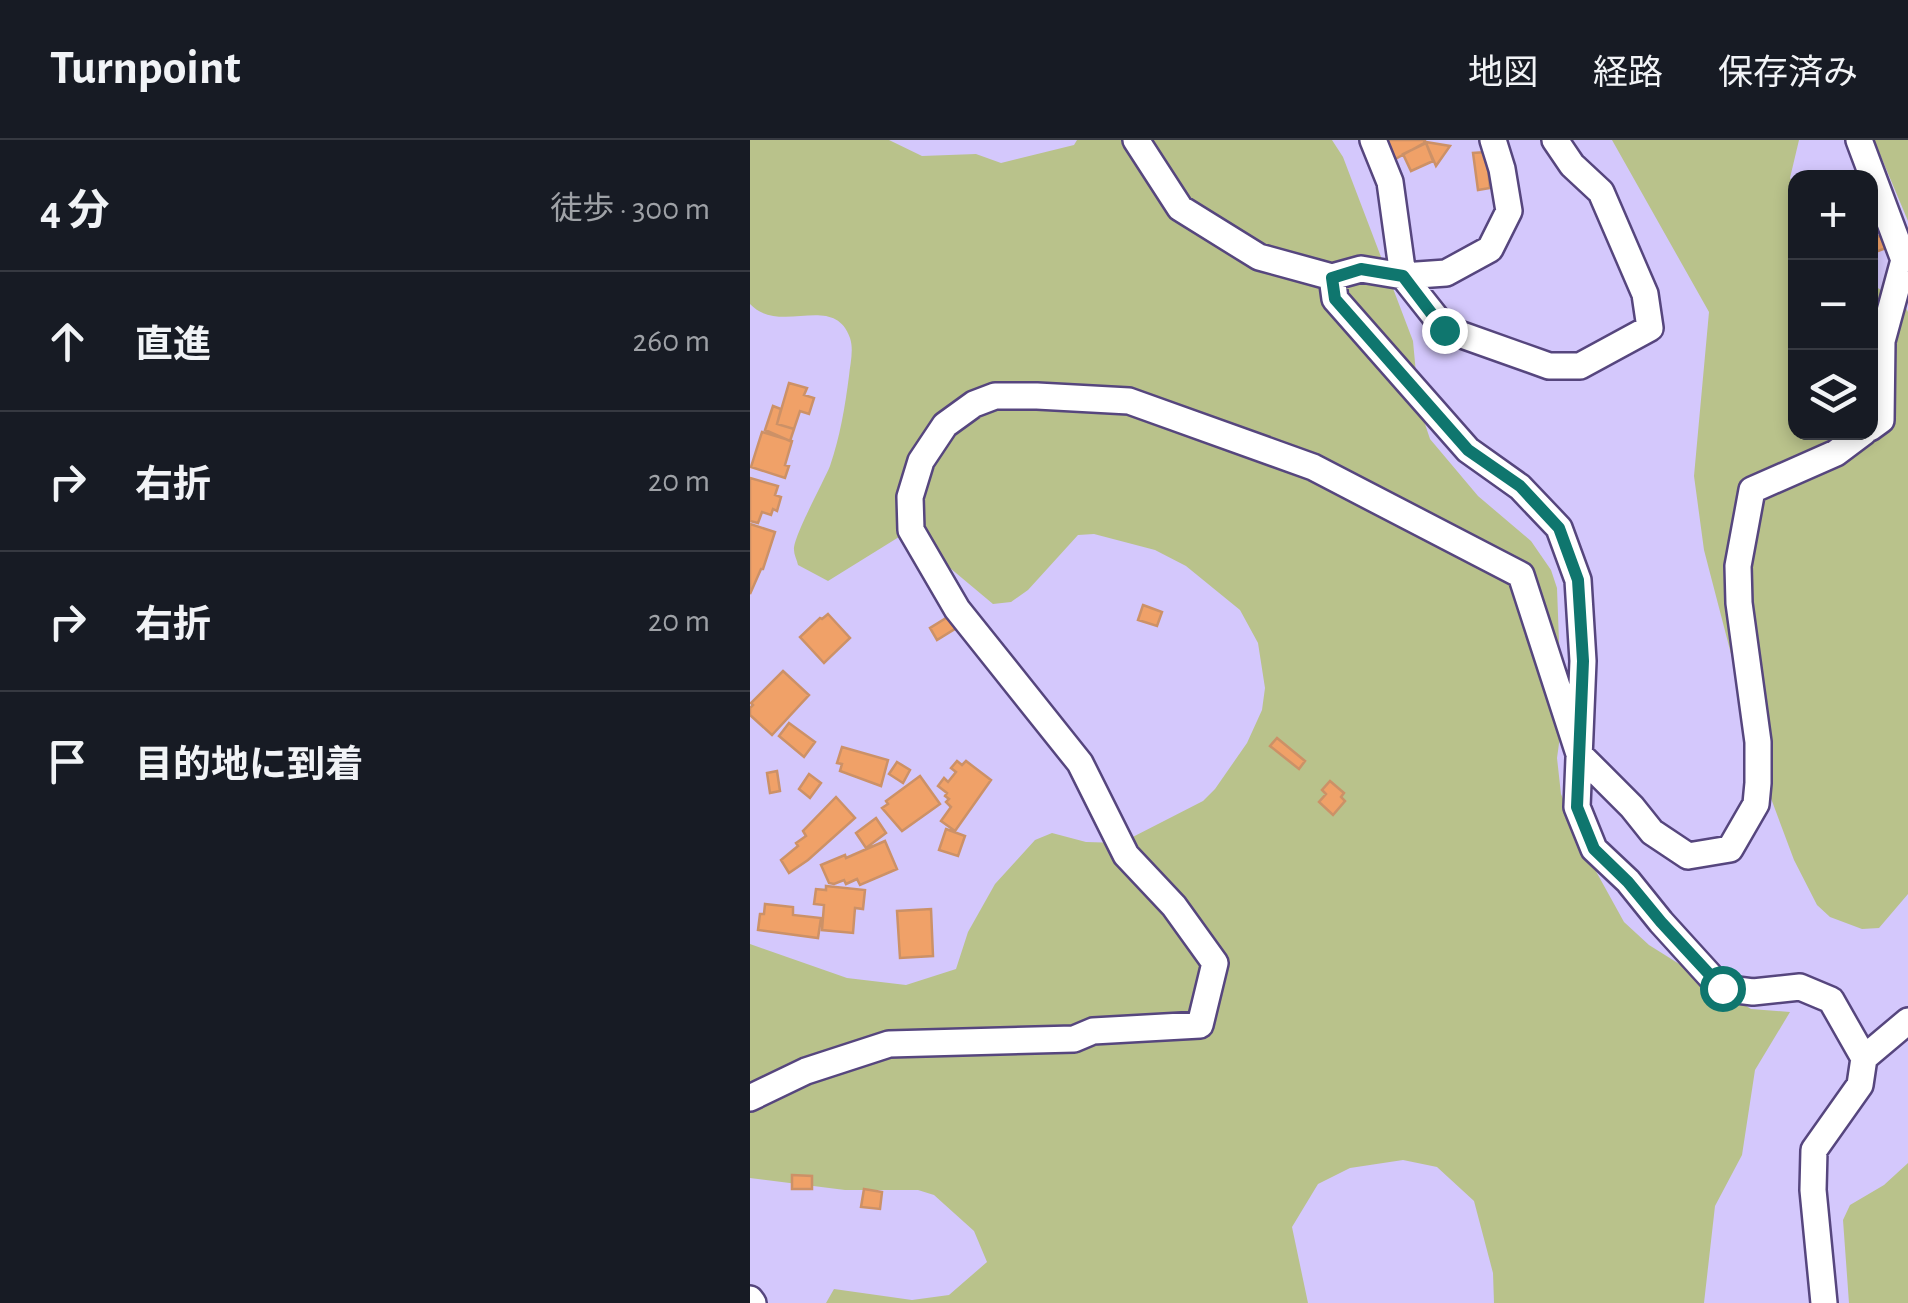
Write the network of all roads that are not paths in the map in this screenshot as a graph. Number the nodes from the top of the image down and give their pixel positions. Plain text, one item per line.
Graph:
1 (1136, 140) edge
2 (1372, 140) edge
3 (1492, 140) edge
4 (1555, 140) edge
5 (1859, 140) edge
6 (1906, 258) edge
7 (1403, 276) junction
8 (1332, 278) junction
9 (1878, 422) edge
10 (1853, 440) edge
11 (1580, 754) junction
12 (1908, 1020) edge
13 (1864, 1058) junction
14 (750, 1098) edge
15 (1824, 1303) edge

1 - 8 street
2 - 7 street
3 - 7 street
4 - 7 street
5 - 6 street
6 - 9 street
7 - 8 street
8 - 11 street
10 - 11 street
11 - 13 street
11 - 14 street
12 - 13 street
13 - 15 street

